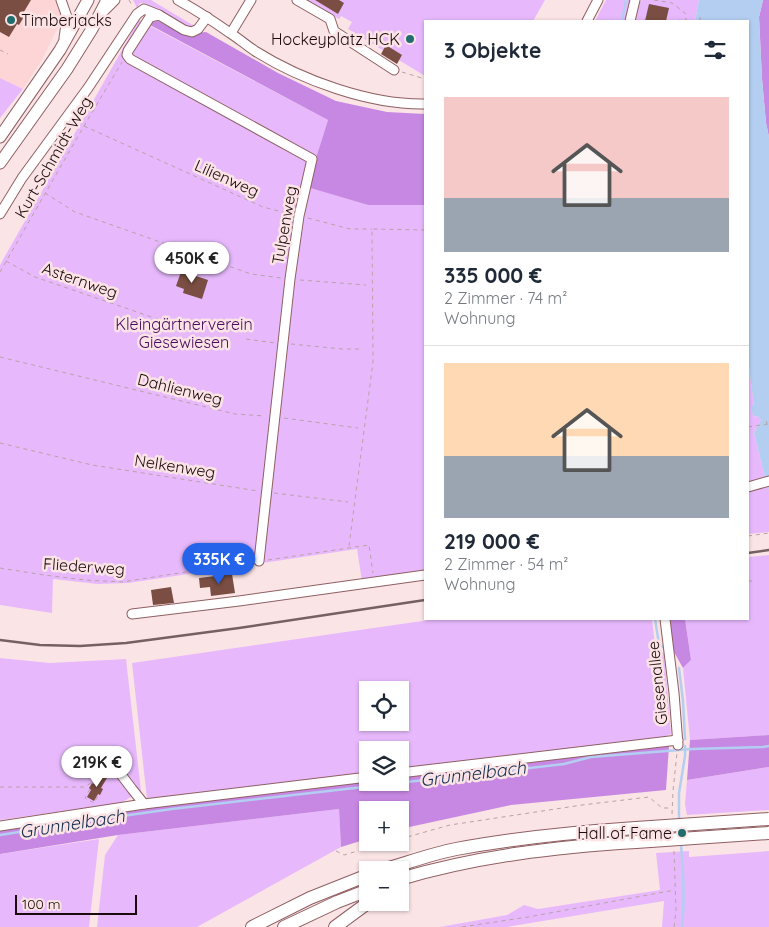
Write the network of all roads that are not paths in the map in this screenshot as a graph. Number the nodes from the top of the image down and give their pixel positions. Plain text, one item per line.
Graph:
1 (60, 0) edge
2 (88, 0) edge
3 (108, 0) edge
4 (115, 0) edge
5 (178, 0) edge
6 (252, 0) edge
7 (297, 0) edge
8 (598, 0) edge
9 (635, 0) edge
10 (102, 13) junction
11 (159, 15) junction
12 (207, 17) junction
13 (588, 20) edge
14 (630, 20) edge
15 (231, 33) junction
16 (60, 50) junction
17 (394, 70) road end
18 (424, 104) edge
19 (0, 137) edge
20 (0, 162) edge
21 (0, 214) edge
22 (769, 481) edge
23 (749, 486) edge
24 (259, 561) road end
25 (424, 575) edge
26 (132, 614) dead end
27 (665, 620) edge
28 (116, 768) dead end
29 (409, 772) edge
30 (359, 778) edge
31 (144, 804) junction
32 (769, 818) edge
33 (0, 826) edge
34 (769, 833) edge
35 (409, 862) edge
36 (421, 873) junction
37 (409, 876) edge
38 (359, 879) edge
39 (409, 880) edge
40 (359, 893) edge
41 (359, 909) edge
42 (252, 927) edge
43 (284, 927) edge
44 (335, 927) edge

1 - 16 street
2 - 16 main road
3 - 10 main road
4 - 10 street
5 - 12 street
6 - 15 street
7 - 17 street
8 - 13 street
9 - 14 street
10 - 20 main road
11 - 12 street
11 - 21 street
11 - 24 street, Tulpenweg
12 - 15 street
15 - 18 street
16 - 19 main road
22 - 23 street
25 - 26 street
27 - 29 street, Giesenallee
28 - 31 street
30 - 31 street
31 - 33 street
32 - 35 highway, bridge
34 - 36 highway, bridge
36 - 37 highway
36 - 39 highway
38 - 42 highway
40 - 43 highway
41 - 44 highway

